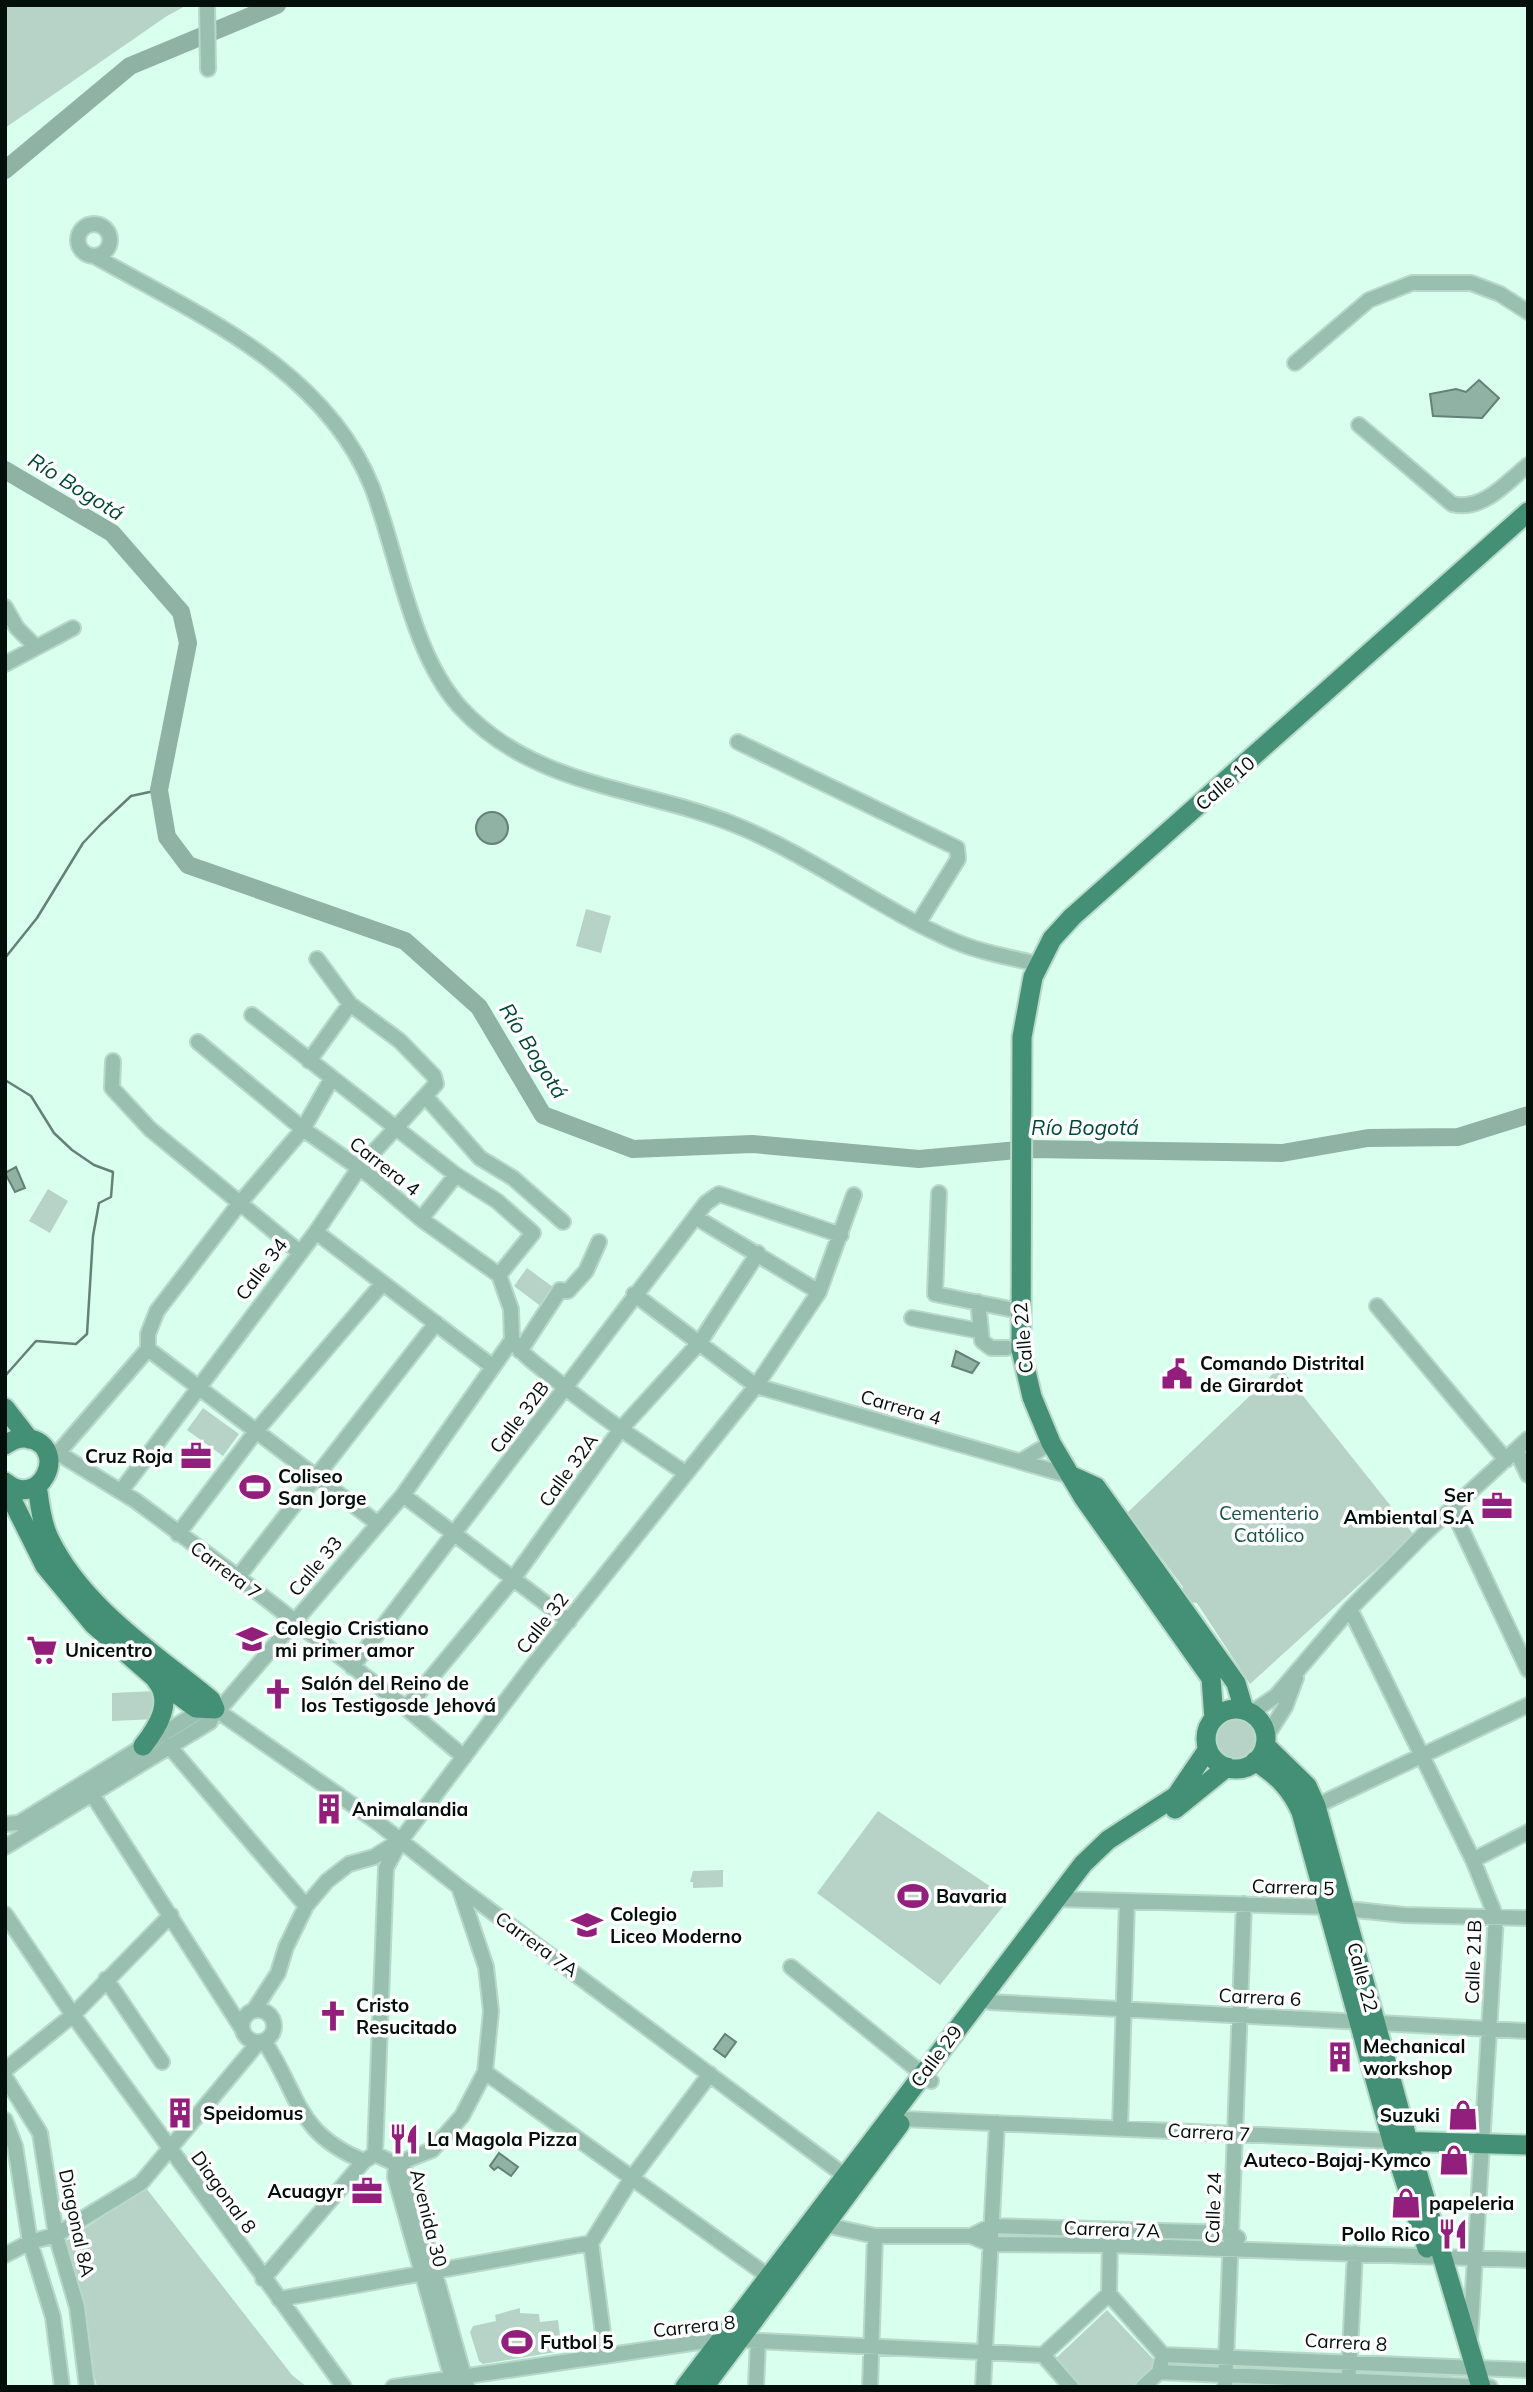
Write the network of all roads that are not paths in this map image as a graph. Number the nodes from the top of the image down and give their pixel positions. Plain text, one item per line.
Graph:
1 (207, 5) edge
2 (208, 69) dead end
3 (94, 256) dead end
4 (1528, 312) edge
5 (1295, 363) dead end
6 (1359, 425) dead end
7 (1528, 465) edge
8 (1528, 512) edge
9 (5, 607) edge
10 (73, 628) dead end
11 (35, 646) junction
12 (5, 664) edge
13 (737, 742) dead end
14 (919, 922) junction
15 (317, 959) dead end
16 (1039, 964) junction
17 (350, 1004) junction
18 (252, 1015) dead end
19 (198, 1042) dead end
20 (113, 1061) dead end
21 (309, 1061) junction
22 (332, 1078) junction
23 (426, 1097) junction
24 (1020, 1110) joint
25 (396, 1128) junction
26 (303, 1129) junction
27 (359, 1168) junction
28 (456, 1175) junction
29 (939, 1193) dead end
30 (855, 1195) dead end
31 (239, 1204) junction
32 (697, 1218) junction
33 (421, 1219) junction
34 (563, 1222) dead end
35 (316, 1232) junction
36 (841, 1235) junction
37 (599, 1242) dead end
38 (298, 1251) junction
39 (758, 1253) junction
40 (499, 1275) junction
41 (383, 1283) junction
42 (820, 1292) junction
43 (634, 1294) junction
44 (978, 1301) junction
45 (1377, 1306) dead end
46 (1019, 1311) junction
47 (912, 1318) dead end
48 (436, 1323) junction
49 (981, 1331) junction
50 (700, 1342) junction
51 (516, 1345) junction
52 (1007, 1348) dead end
53 (148, 1349) junction
54 (493, 1367) junction
55 (198, 1386) junction
56 (756, 1386) junction
57 (565, 1388) junction
58 (5, 1408) edge
59 (257, 1430) junction
60 (620, 1430) junction
61 (1528, 1439) edge
62 (1051, 1443) junction
63 (5, 1445) edge
64 (44, 1446) junction
65 (1511, 1455) junction
66 (1021, 1461) junction
67 (684, 1472) junction
68 (1528, 1475) edge
69 (1074, 1477) junction
70 (316, 1479) junction
71 (5, 1484) edge
72 (37, 1486) junction
73 (121, 1491) junction
74 (403, 1495) junction
75 (1453, 1511) junction
76 (377, 1523) junction
77 (178, 1534) junction
78 (455, 1535) junction
79 (238, 1577) junction
80 (513, 1579) junction
81 (1350, 1609) junction
82 (293, 1621) junction
83 (569, 1621) junction
84 (352, 1667) junction
85 (1299, 1670) junction
86 (1528, 1670) edge
87 (151, 1674) junction
88 (1528, 1705) edge
89 (406, 1708) junction
90 (215, 1709) junction
91 (1248, 1711) junction
92 (1214, 1718) junction
93 (144, 1746) junction
94 (169, 1746) junction
95 (1262, 1748) junction
96 (1208, 1749) junction
97 (1422, 1756) junction
98 (464, 1757) junction
99 (1227, 1767) junction
100 (92, 1794) junction
101 (1316, 1806) junction
102 (5, 1824) edge
103 (1528, 1832) edge
104 (401, 1840) junction
105 (5, 1847) edge
106 (1473, 1860) junction
107 (459, 1887) junction
108 (1063, 1900) junction
109 (1126, 1901) junction
110 (1244, 1904) junction
111 (306, 1906) junction
112 (1336, 1907) junction
113 (5, 1914) edge
114 (171, 1915) junction
115 (1496, 1917) junction
116 (1528, 1918) edge
117 (792, 1967) dead end
118 (106, 1979) junction
119 (272, 1984) junction
120 (990, 2002) junction
121 (1124, 2009) junction
122 (73, 2015) junction
123 (1240, 2015) junction
124 (272, 2022) junction
125 (1367, 2022) junction
126 (252, 2029) junction
127 (1490, 2029) junction
128 (1528, 2031) edge
129 (276, 2060) junction
130 (162, 2062) dead end
131 (5, 2070) edge
132 (485, 2072) junction
133 (710, 2074) junction
134 (5, 2077) edge
135 (928, 2077) junction
136 (897, 2117) junction
137 (5, 2120) edge
138 (997, 2123) junction
139 (1120, 2128) junction
140 (1235, 2133) junction
141 (1400, 2141) junction
142 (1483, 2144) junction
143 (1528, 2145) edge
144 (170, 2151) junction
145 (370, 2158) junction
146 (396, 2164) junction
147 (631, 2179) junction
148 (850, 2179) junction
149 (826, 2225) junction
150 (990, 2226) junction
151 (1110, 2228) junction
152 (1231, 2233) junction
153 (56, 2235) junction
154 (875, 2236) junction
155 (971, 2236) junction
156 (30, 2242) junction
157 (591, 2243) junction
158 (990, 2244) junction
159 (1111, 2245) junction
160 (1250, 2249) junction
161 (1231, 2250) junction
162 (1355, 2253) junction
163 (5, 2255) edge
164 (1436, 2256) junction
165 (1477, 2258) junction
166 (1528, 2259) edge
167 (429, 2271) junction
168 (768, 2276) junction
169 (263, 2279) junction
170 (1109, 2294) junction
171 (279, 2299) junction
172 (739, 2340) junction
173 (872, 2347) junction
174 (1470, 2348) junction
175 (985, 2352) junction
176 (1043, 2355) junction
177 (1163, 2355) junction
178 (606, 2356) junction
179 (1227, 2356) junction
180 (1350, 2362) junction
181 (1528, 2370) edge
182 (1160, 2372) junction
183 (1473, 2380) edge
184 (459, 2382) edge
185 (1226, 2382) edge
186 (1349, 2384) edge
187 (62, 2387) edge
188 (88, 2387) edge
189 (344, 2387) edge
190 (393, 2387) edge
191 (685, 2387) edge
192 (704, 2387) edge
193 (757, 2387) edge
194 (870, 2387) edge
195 (983, 2387) edge
196 (1072, 2387) edge
197 (1143, 2387) edge
198 (1490, 2387) edge

1 - 2 street
3 - 14 street
4 - 5 street
6 - 7 street
8 - 16 main road, Calle 10
9 - 11 street
10 - 11 street
11 - 12 street
13 - 14 street
14 - 16 street
15 - 17 street
16 - 24 main road, Calle 10
17 - 21 street
17 - 23 street, Calle 34
18 - 21 street
19 - 26 street, Carrera 4
20 - 31 street
21 - 22 street
22 - 25 street
22 - 26 street
23 - 25 street, Calle 34
23 - 34 street
24 - 46 main road, Calle 22
25 - 27 street, Calle 34
25 - 28 street
26 - 27 street, Carrera 4
26 - 31 street
27 - 33 street, Carrera 4
27 - 35 street, Calle 34
28 - 33 street
28 - 40 street
29 - 44 street
30 - 36 street, Calle 32
31 - 38 street
31 - 53 street
32 - 36 street, Calle 32B
32 - 39 street
32 - 43 street, Calle 32B
33 - 40 street, Carrera 4
35 - 38 street, Calle 34
35 - 41 street
36 - 42 street, Calle 32
37 - 51 street, Calle 33
38 - 55 street, Calle 34
39 - 42 street
39 - 50 street, Calle 32A
40 - 51 street
41 - 48 street
41 - 59 street
42 - 56 street, Calle 32
43 - 50 street, Carrera 4
43 - 57 street, Calle 32B
44 - 46 street
44 - 49 street
45 - 65 street
46 - 62 main road, Calle 22
47 - 49 street
48 - 54 street
48 - 70 street
49 - 52 street
50 - 56 street, Carrera 4
50 - 60 street, Calle 32A
51 - 54 street, Calle 33
51 - 57 street
53 - 55 street
53 - 64 street
54 - 74 street, Calle 33
55 - 59 street
55 - 73 street, Calle 34
56 - 66 street, Carrera 4
56 - 67 street, Calle 32
57 - 60 street
57 - 78 street, Calle 32B
58 - 64 main road
59 - 70 street
59 - 77 street
60 - 67 street
60 - 80 street, Calle 32A
61 - 65 street
62 - 66 street
62 - 69 main road, Calle 22
63 - 64 main road
64 - 72 main road
64 - 73 street, Carrera 7
65 - 68 street
65 - 75 street
66 - 69 street, Carrera 4
67 - 83 street, Calle 32
69 - 91 main road, Calle 22
69 - 92 main road, Calle 22
70 - 76 street
70 - 79 street
71 - 72 main road
71 - 87 main road, Carrera 7A
72 - 90 main road, Carrera 7A
73 - 77 street, Carrera 7
74 - 76 street, Calle 33
74 - 78 street
75 - 81 street
75 - 86 street
76 - 82 street, Calle 33
77 - 79 street, Carrera 7
78 - 80 street
78 - 84 street, Calle 32B
79 - 82 street, Carrera 7
80 - 83 street
80 - 89 street, Calle 32A
81 - 85 street
81 - 97 street, Calle 21B
82 - 84 street, Carrera 7
82 - 90 street, Calle 33
83 - 98 street, Calle 32
84 - 89 street, Carrera 7
85 - 91 street
85 - 95 street
87 - 90 main road, Carrera 7A
87 - 93 main road
88 - 97 street
89 - 98 street, Carrera 7
90 - 93 street, Calle 33
90 - 94 street, Calle 33
90 - 104 street, Carrera 7A
91 - 92 main road
91 - 95 main road
92 - 96 main road
93 - 102 street, Calle 33
94 - 100 street, Calle 33
94 - 111 street
95 - 99 main road
95 - 101 main road, Calle 22
95 - 112 main road, Calle 22
96 - 99 main road
96 - 108 main road, Calle 29
97 - 101 street
97 - 106 street, Calle 21B
98 - 104 street, Calle 32
99 - 108 main road, Calle 29
100 - 105 street, Calle 33
100 - 114 street
101 - 112 main road, Calle 22
103 - 106 street
104 - 107 street, Carrera 7A
104 - 111 street
104 - 145 street, Calle 32
106 - 115 street, Calle 21B
107 - 132 street
107 - 133 street, Carrera 7A
108 - 109 street, Carrera 5
108 - 120 main road, Calle 29
108 - 135 main road, Calle 29
109 - 110 street, Carrera 5
109 - 121 street
110 - 112 street, Carrera 5
110 - 123 street, Calle 24
111 - 119 street
112 - 115 street, Carrera 5
112 - 125 main road, Calle 22
113 - 122 street, Diagonal 8
114 - 118 street
114 - 126 street
115 - 116 street, Carrera 5
115 - 127 street, Calle 21B
117 - 135 street
118 - 122 street
118 - 130 street
119 - 124 street
119 - 126 street
120 - 121 street, Carrera 6
120 - 135 main road, Calle 29
121 - 123 street, Carrera 6
121 - 139 street
122 - 131 street
122 - 144 street, Diagonal 8
123 - 125 street, Carrera 6
123 - 140 street, Calle 24
124 - 126 street
124 - 126 street
124 - 129 street
125 - 127 street, Carrera 6
125 - 141 main road, Calle 22
126 - 129 street
126 - 144 street
127 - 128 street, Carrera 6
127 - 142 street, Calle 21B
129 - 145 street
132 - 146 street
132 - 147 street
133 - 147 street
133 - 148 street, Carrera 7A
134 - 153 street, Diagonal 8A
135 - 136 main road, Calle 29
136 - 138 street, Carrera 7
136 - 148 main road, Calle 29
137 - 156 street
138 - 139 street, Carrera 7
138 - 150 street
139 - 140 street, Carrera 7
140 - 141 street, Carrera 7
140 - 152 street, Calle 24
141 - 142 main road, Carrera 7
141 - 164 main road, Calle 22
142 - 143 main road, Carrera 7
142 - 165 street, Calle 21B
144 - 153 street
144 - 169 street, Diagonal 8
145 - 146 street
145 - 169 street
146 - 167 street, Avenida 30
147 - 157 street
147 - 168 street
148 - 149 main road, Calle 29
148 - 168 main road, Calle 29
149 - 154 street, Carrera 7A
149 - 172 main road, Calle 29
150 - 151 street, Carrera 7A
150 - 155 street, Carrera 7A
150 - 158 street
151 - 152 street, Carrera 7A
151 - 159 street
152 - 160 street
152 - 161 street, Calle 24
153 - 156 street
153 - 188 street, Diagonal 8A
154 - 155 street, Carrera 7A
154 - 173 street
155 - 158 street, Carrera 7A
156 - 163 street
156 - 187 street
157 - 167 street
157 - 178 street
158 - 159 street, Carrera 7A
158 - 175 street
159 - 161 street, Carrera 7A
159 - 170 street
160 - 161 street, Carrera 7A
160 - 162 street, Carrera 7A
161 - 179 street, Calle 24
162 - 164 street, Carrera 7A
162 - 180 street
164 - 165 street, Carrera 7A
164 - 174 main road, Calle 22
164 - 183 main road, Calle 22
165 - 166 street, Carrera 7A
165 - 174 street, Calle 21B
167 - 171 street
167 - 184 street, Avenida 30
168 - 172 main road, Calle 29
169 - 171 street, Diagonal 8
170 - 176 street
170 - 177 street
171 - 189 street, Diagonal 8
172 - 173 street, Carrera 8
172 - 178 street, Carrera 8
172 - 191 main road, Calle 29
172 - 192 main road, Calle 29
172 - 193 street
173 - 175 street, Carrera 8
173 - 194 street
174 - 183 main road, Calle 22
175 - 176 street, Carrera 8
175 - 195 street
176 - 196 street
177 - 179 street, Carrera 8
177 - 182 street
178 - 184 street, Carrera 8
179 - 180 street, Carrera 8
179 - 185 street, Calle 24
180 - 183 street, Carrera 8
180 - 186 street
181 - 183 street, Carrera 8
182 - 185 street, Carrera 8
182 - 197 street
183 - 186 street, Carrera 8
183 - 198 street, Carrera 8
184 - 190 street, Carrera 8
185 - 186 street, Carrera 8

